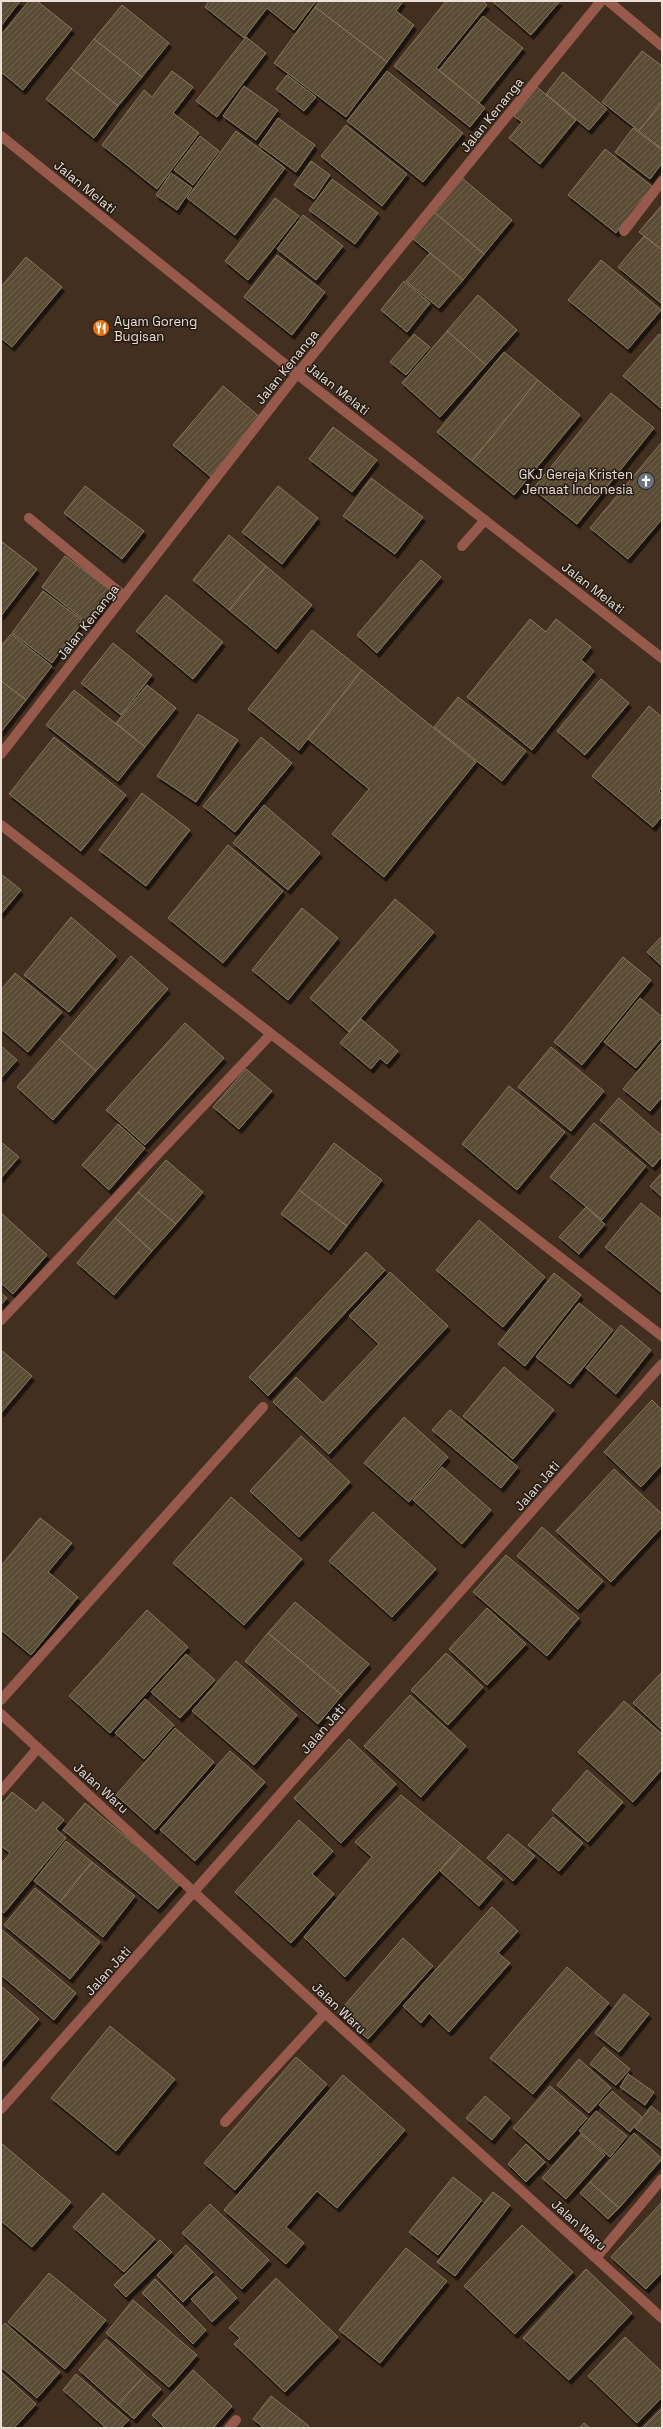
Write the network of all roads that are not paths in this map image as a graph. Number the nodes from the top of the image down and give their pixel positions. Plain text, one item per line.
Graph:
1 (601, 1) edge
2 (608, 1) edge
3 (662, 46) edge
4 (1, 136) edge
5 (662, 181) edge
6 (624, 231) dead end
7 (297, 374) junction
8 (28, 518) dead end
9 (485, 520) junction
10 (462, 546) dead end
11 (124, 596) junction
12 (662, 658) edge
13 (1, 754) edge
14 (1, 825) edge
15 (271, 1034) junction
16 (1, 1320) edge
17 (662, 1336) edge
18 (662, 1364) edge
19 (263, 1407) dead end
20 (1, 1700) edge
21 (1, 1714) edge
22 (38, 1748) junction
23 (1, 1791) edge
24 (196, 1892) junction
25 (325, 2013) junction
26 (1, 2109) edge
27 (225, 2122) dead end
28 (662, 2179) edge
29 (596, 2258) junction
30 (662, 2318) edge
31 (236, 2420) dead end
32 (229, 2428) edge

1 - 7 street, Jalan Kenanga
2 - 3 street
4 - 7 street, Jalan Melati
5 - 6 street
7 - 9 street, Jalan Melati
7 - 11 street, Jalan Kenanga
8 - 11 street
9 - 10 street
9 - 12 street, Jalan Melati
11 - 13 street, Jalan Kenanga
14 - 15 street
15 - 16 street
15 - 17 street
18 - 24 street, Jalan Jati
19 - 20 street
21 - 22 street, Jalan Waru
22 - 23 street
22 - 24 street, Jalan Waru
24 - 25 street, Jalan Waru
24 - 26 street, Jalan Jati
25 - 27 street
25 - 29 street, Jalan Waru
28 - 29 street
29 - 30 street, Jalan Waru
31 - 32 street

